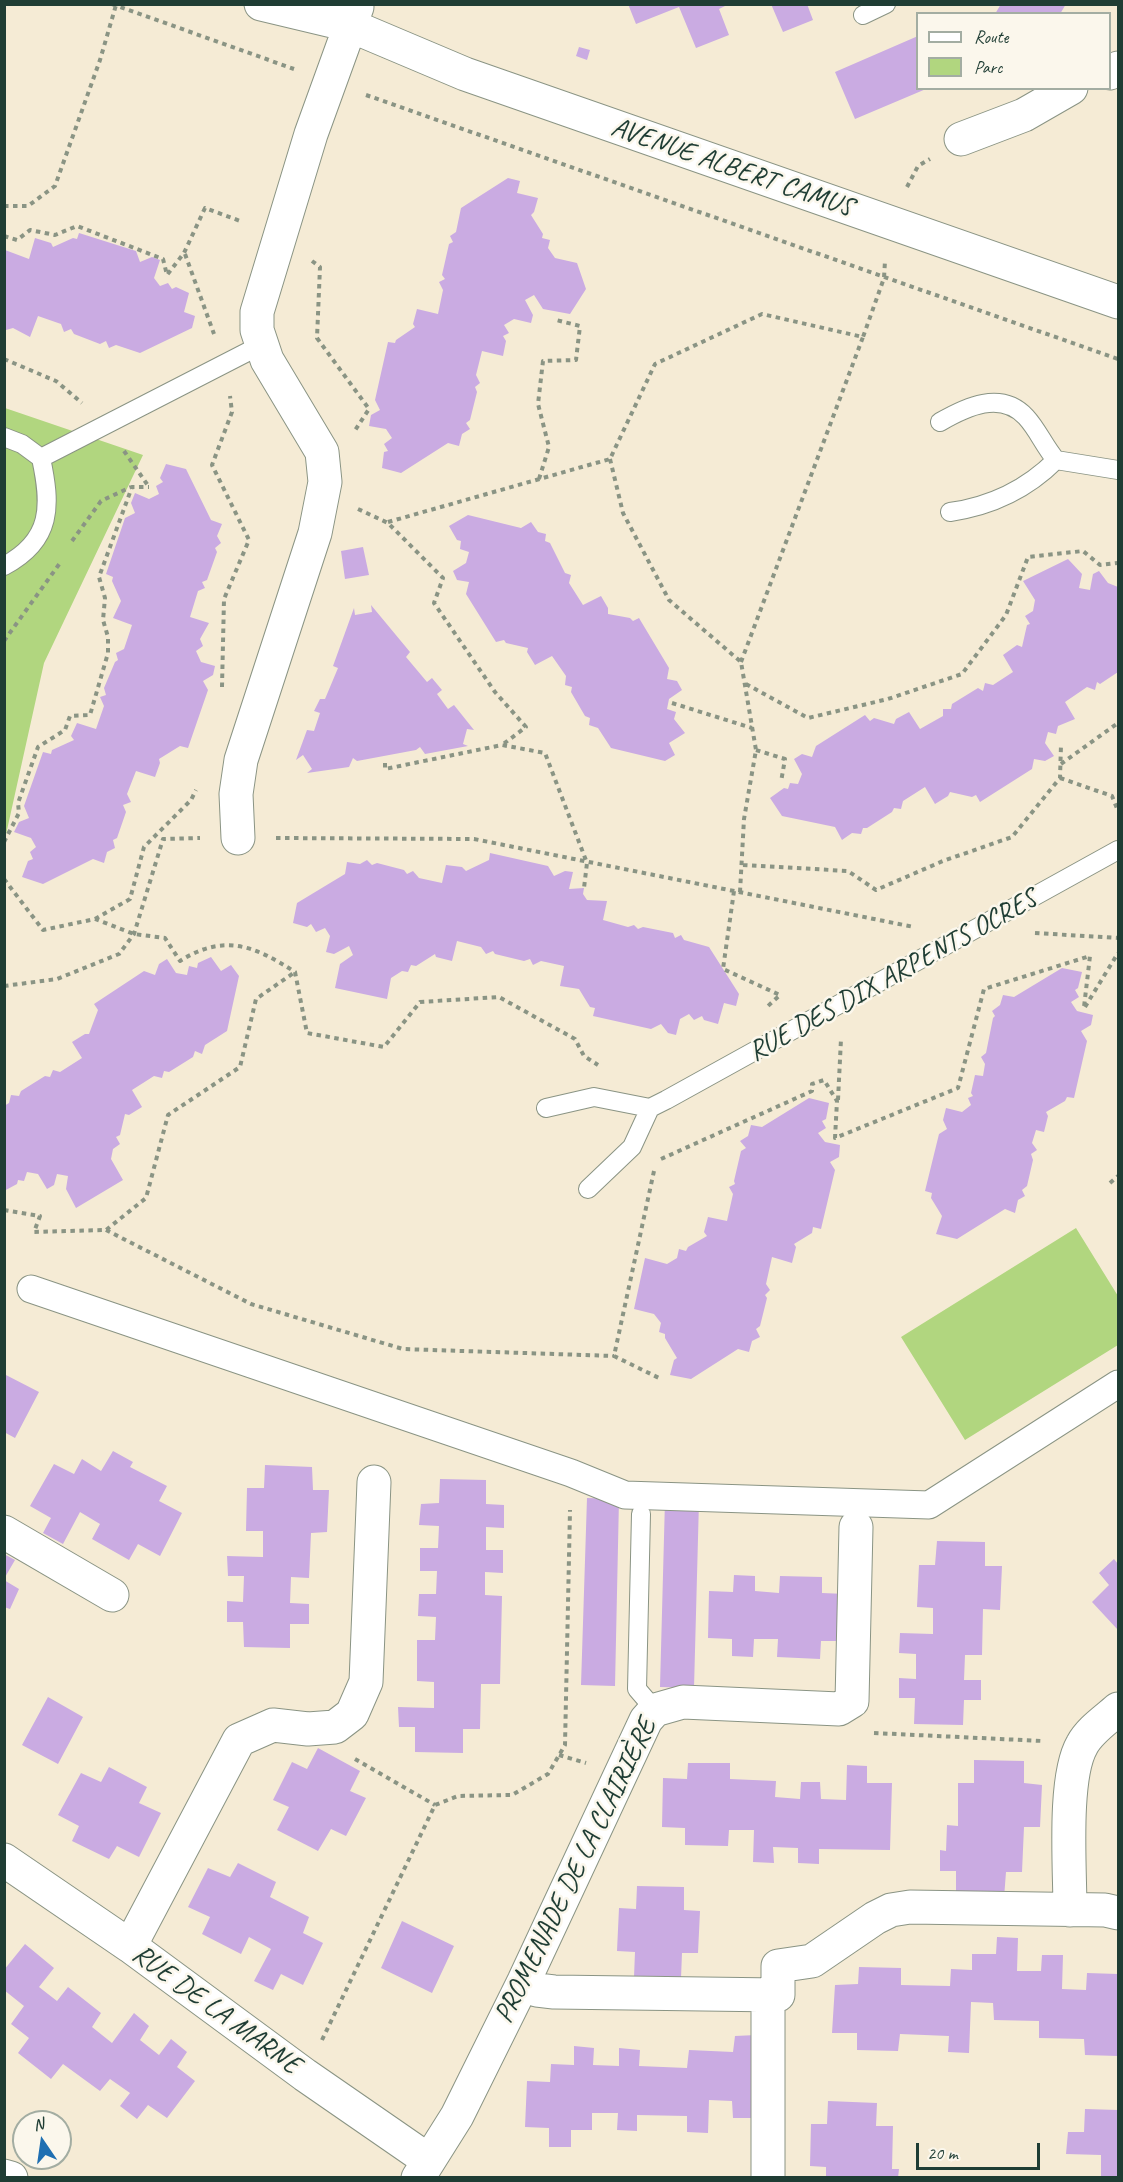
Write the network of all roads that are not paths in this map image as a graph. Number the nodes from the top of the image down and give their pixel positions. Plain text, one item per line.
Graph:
1 (261, 4) edge
2 (886, 4) edge
3 (353, 15) edge
4 (863, 15) dead end
5 (1068, 90) edge
6 (961, 139) road end
7 (1119, 302) edge
8 (261, 345) junction
9 (940, 422) dead end
10 (4, 438) edge
11 (41, 458) junction
12 (1056, 460) junction
13 (1119, 470) edge
14 (950, 512) dead end
15 (4, 566) edge
16 (238, 838) road end
17 (1119, 850) edge
18 (658, 1104) junction
19 (546, 1108) dead end
20 (588, 1189) dead end
21 (31, 1289) dead end
22 (1119, 1384) edge
23 (374, 1482) dead end
24 (641, 1514) dead end
25 (856, 1527) dead end
26 (4, 1532) edge
27 (112, 1595) dead end
28 (1119, 1709) edge
29 (655, 1710) junction
30 (4, 1860) edge
31 (1070, 1910) junction
32 (1119, 1913) edge
33 (130, 1946) junction
34 (524, 1981) junction
35 (768, 1994) junction
36 (423, 2169) edge
37 (4, 2175) edge
38 (11, 2178) edge
39 (768, 2178) edge

1 - 3 street, AVENUE ALBERT CAMUS
2 - 4 lane
3 - 7 street, AVENUE ALBERT CAMUS
3 - 8 street
5 - 6 street
8 - 11 lane
8 - 16 street
9 - 12 lane
10 - 11 lane
11 - 15 lane
12 - 13 lane
12 - 14 lane
17 - 18 lane, RUE DES DIX ARPENTS OCRES
18 - 19 lane
18 - 20 lane
21 - 22 street
23 - 33 street
24 - 29 lane, PROMENADE DE LA CLAIRIÈRE
25 - 29 street
26 - 27 street
28 - 31 street
29 - 34 street, PROMENADE DE LA CLAIRIÈRE
30 - 33 street, RUE DE LA MARNE
31 - 32 street
31 - 35 street
33 - 36 street, RUE DE LA MARNE
34 - 35 street
34 - 36 street, PROMENADE DE LA CLAIRIÈRE
35 - 39 street
37 - 38 street

